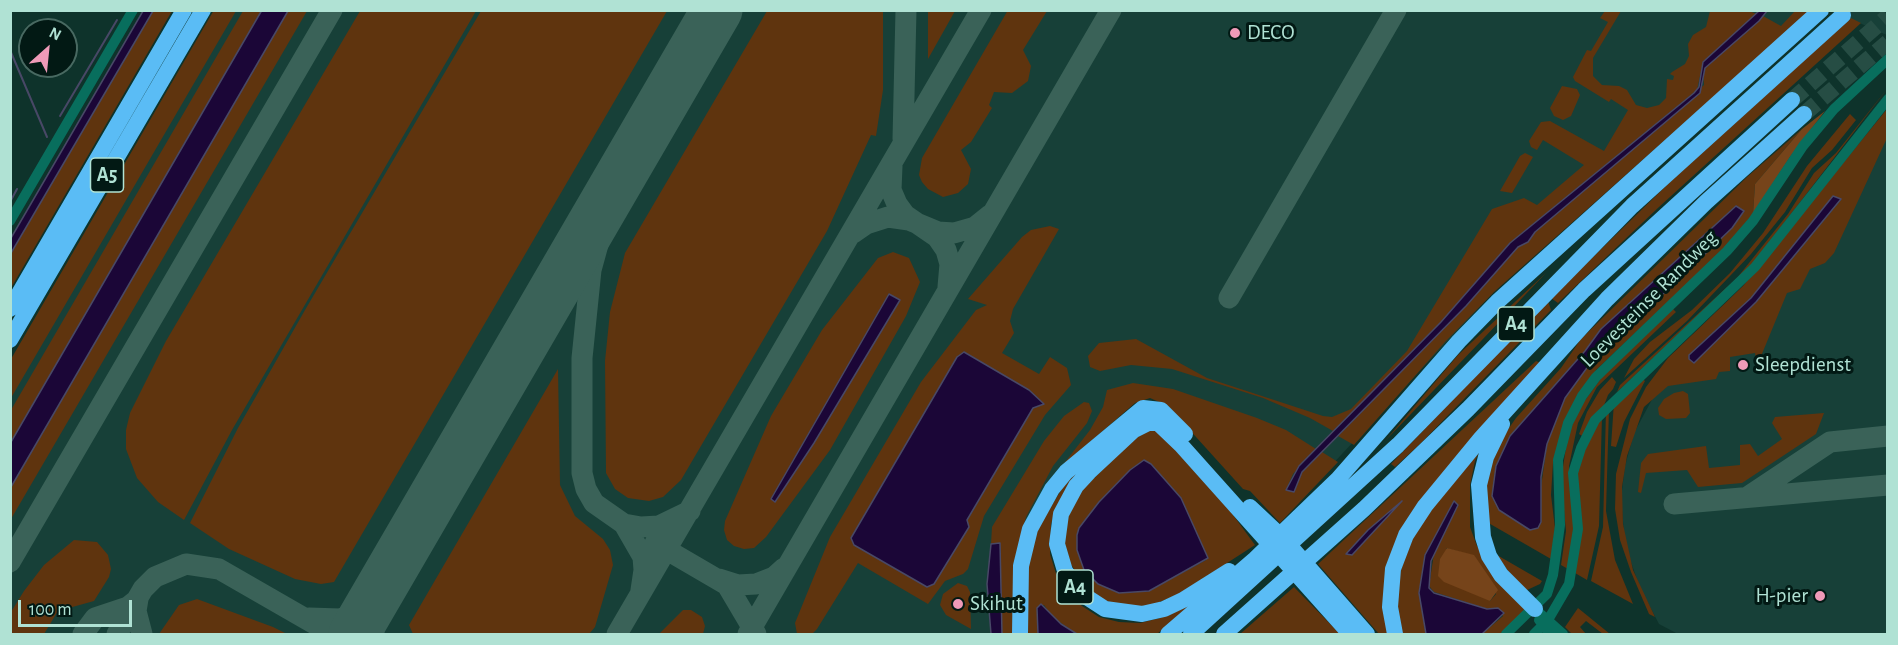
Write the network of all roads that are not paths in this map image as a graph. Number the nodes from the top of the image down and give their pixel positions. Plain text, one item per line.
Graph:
1 (133, 10) edge
2 (184, 10) edge
3 (203, 10) edge
4 (1821, 10) edge
5 (1844, 15) dead end
6 (1887, 59) edge
7 (1887, 99) edge
8 (1792, 100) tunnel mouth
9 (1804, 114) tunnel mouth
10 (10, 221) edge
11 (10, 309) edge
12 (10, 340) edge
13 (1513, 401) junction
14 (1260, 525) junction
15 (1290, 526) junction
16 (1315, 585) junction
17 (1542, 625) edge
18 (1020, 634) edge
19 (1168, 634) edge
20 (1191, 634) edge
21 (1224, 634) edge
22 (1350, 634) edge
23 (1367, 634) edge
24 (1395, 634) edge
25 (1506, 634) edge
26 (1563, 634) edge

1 - 10 street
2 - 11 highway, A5
3 - 12 highway, A5
4 - 15 highway, A4
5 - 20 highway, A4
6 - 17 street, Loevesteinse Randweg
7 - 17 street
8 - 21 highway, A4
9 - 13 highway, A4
13 - 17 highway, A4
13 - 24 highway, A4
14 - 15 highway, A4
14 - 16 highway, A4
14 - 18 highway, A4
15 - 19 highway, A4
16 - 22 highway, A4
16 - 23 highway, A4
17 - 25 street
17 - 26 street

